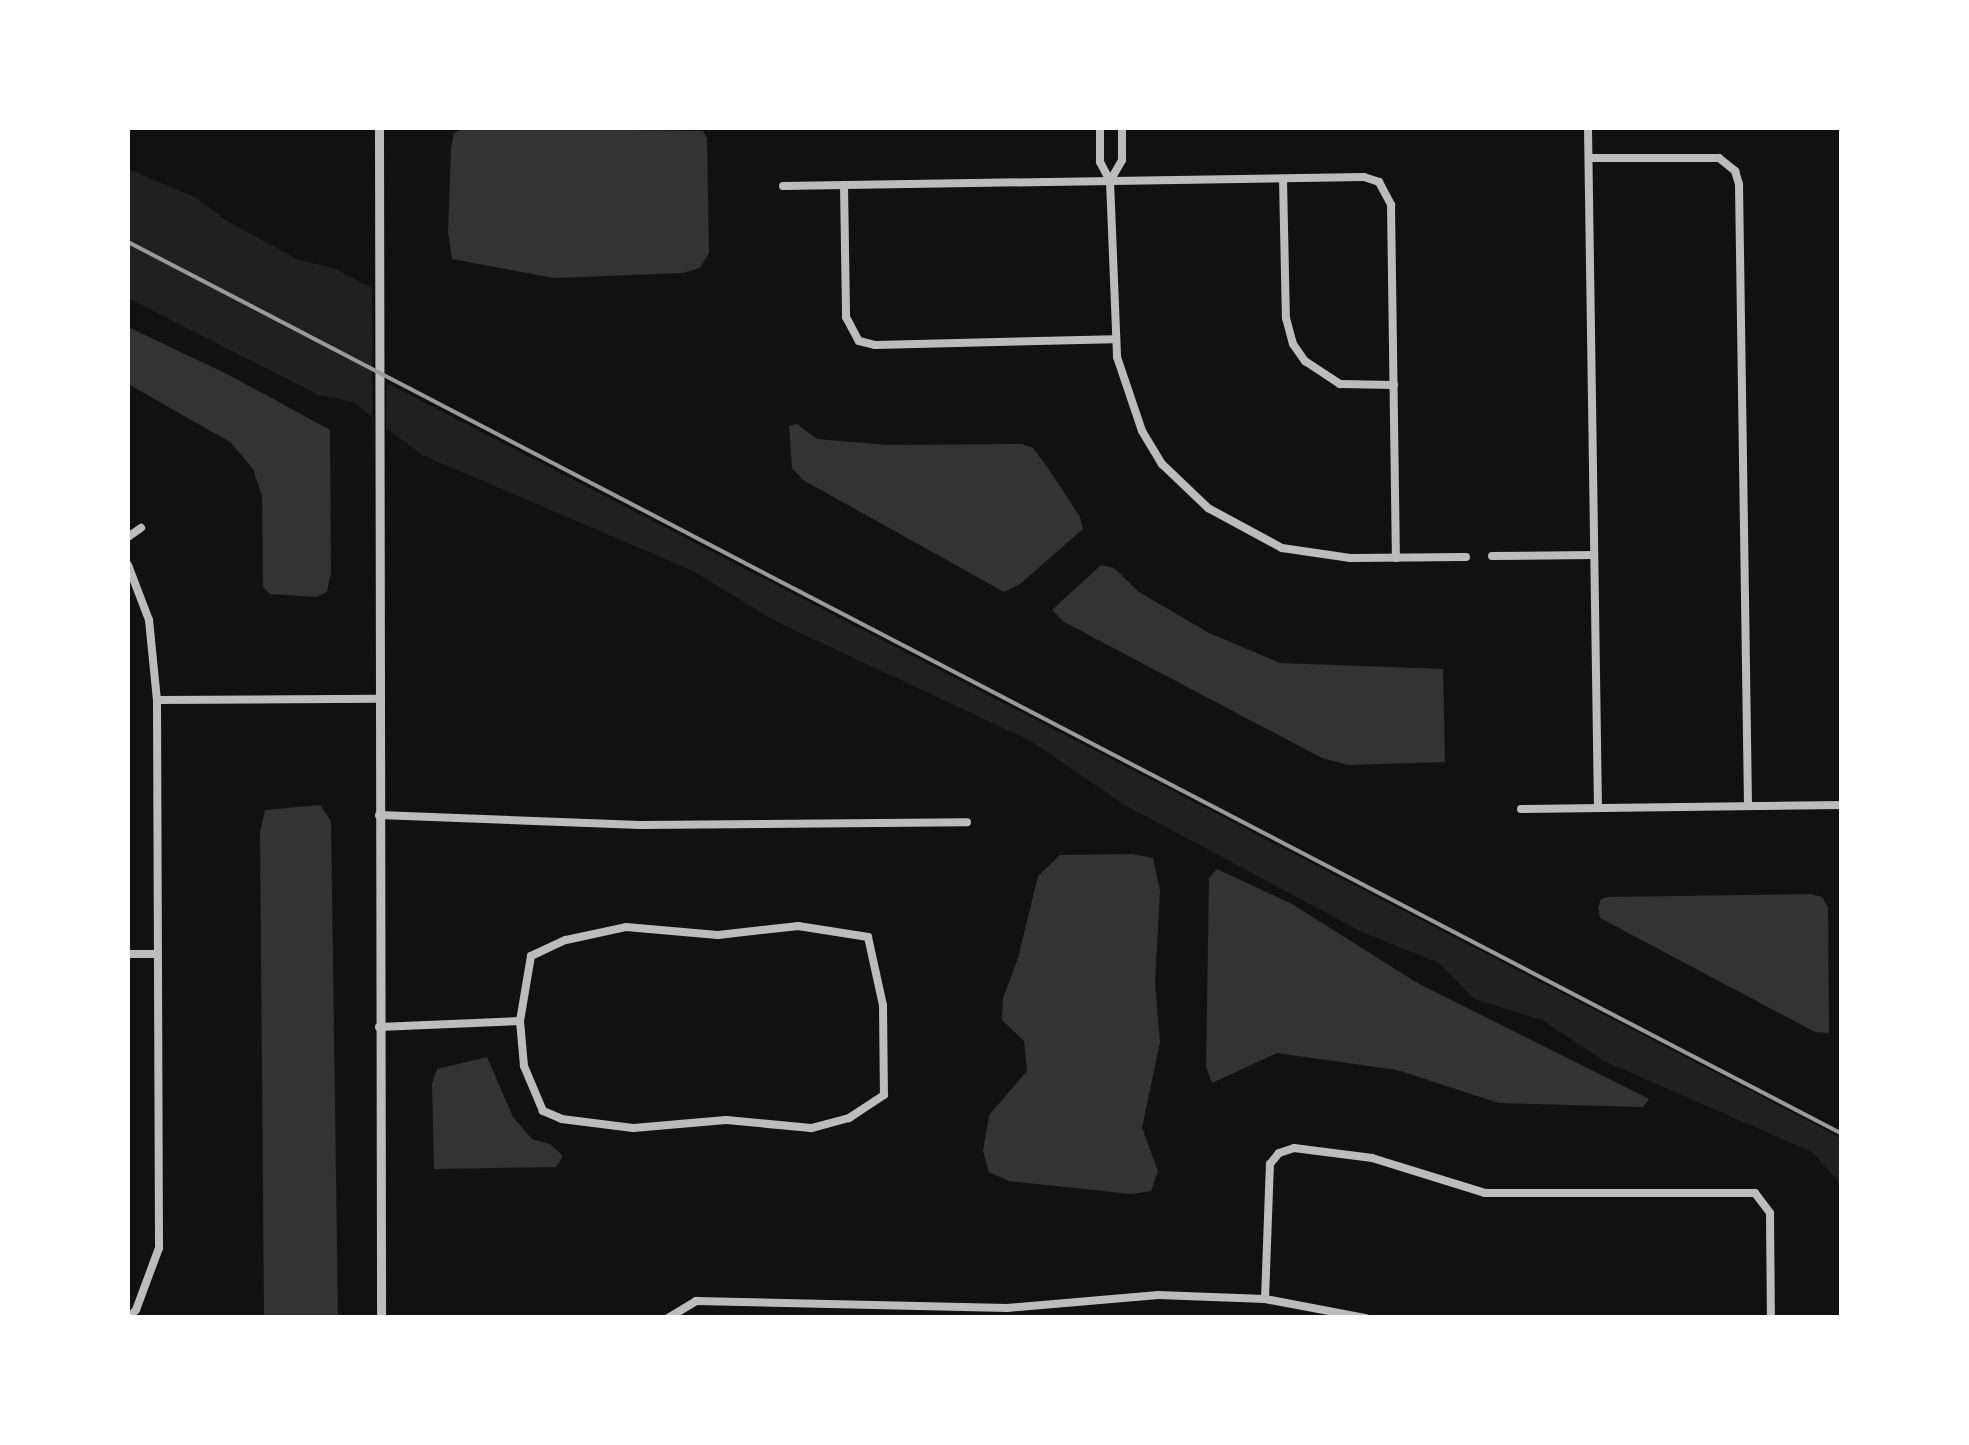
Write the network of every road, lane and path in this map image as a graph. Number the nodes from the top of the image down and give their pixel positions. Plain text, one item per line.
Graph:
1 (379, 128) edge
2 (1100, 128) edge
3 (1122, 128) edge
4 (1588, 128) edge
5 (1589, 158) junction
6 (1283, 178) junction
7 (1110, 181) junction
8 (844, 185) junction
9 (783, 186) dead end
10 (1114, 339) junction
11 (1394, 385) junction
12 (141, 528) dead end
13 (128, 538) edge
14 (1593, 554) junction
15 (1492, 556) dead end
16 (1466, 557) dead end
17 (1396, 558) junction
18 (128, 565) edge
19 (379, 699) junction
20 (157, 700) junction
21 (1842, 805) edge
22 (1748, 806) junction
23 (1598, 808) junction
24 (1522, 809) dead end
25 (379, 815) junction
26 (966, 822) dead end
27 (128, 954) edge
28 (156, 954) junction
29 (520, 1021) junction
30 (380, 1026) junction
31 (1266, 1299) junction
32 (128, 1318) edge
33 (381, 1318) edge
34 (668, 1318) edge
35 (1366, 1318) edge
36 (1771, 1318) edge

1 - 19 street
2 - 7 street
3 - 7 street
4 - 5 street
5 - 14 street
5 - 22 street
6 - 7 street
6 - 11 street
6 - 11 street
7 - 8 street
7 - 10 street
8 - 9 street
8 - 10 street
10 - 17 street
11 - 17 street
12 - 13 street
14 - 15 street
14 - 23 street
16 - 17 street
18 - 20 street
19 - 20 street
19 - 25 street
20 - 28 street
21 - 22 street
22 - 23 street
23 - 24 street
25 - 26 street
25 - 30 street
27 - 28 street
28 - 32 street
29 - 29 street
29 - 30 street
30 - 33 street
31 - 34 street
31 - 35 street
31 - 36 street

